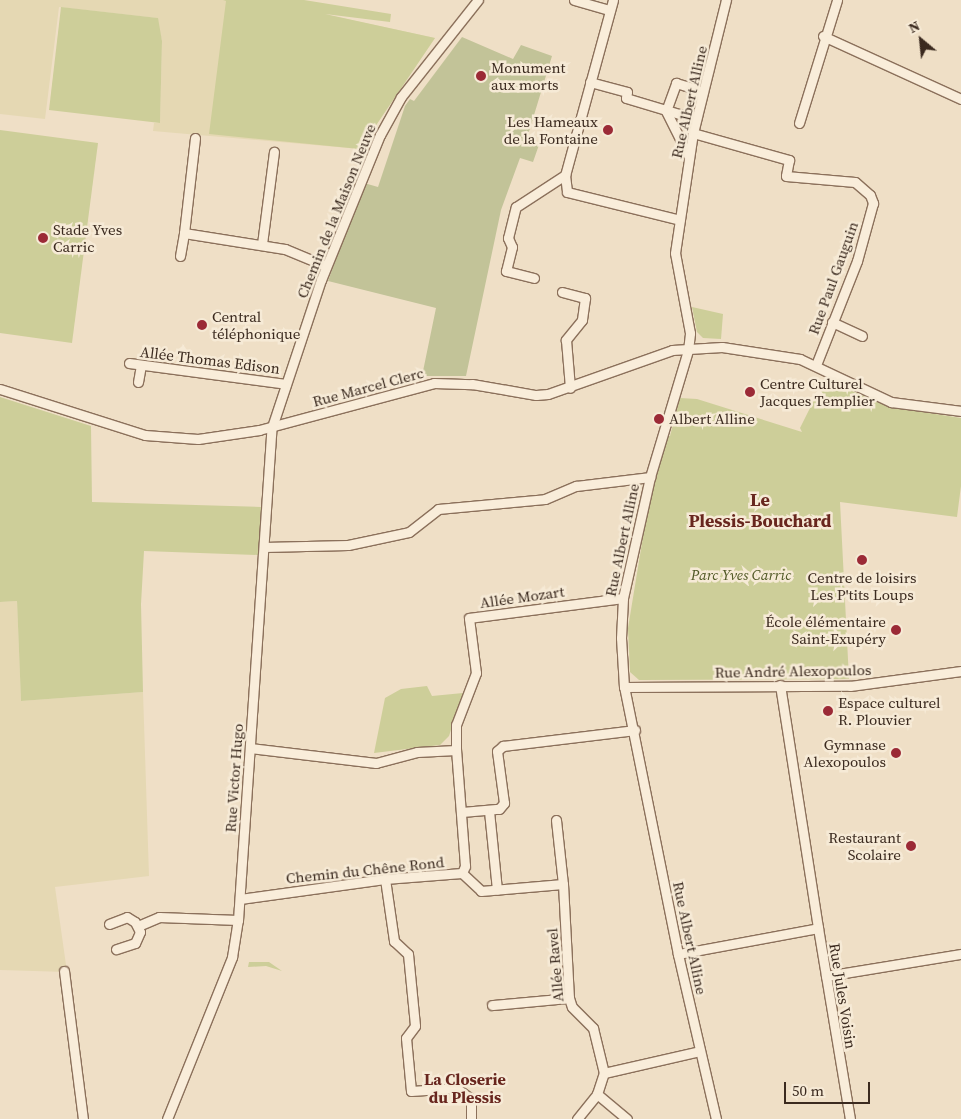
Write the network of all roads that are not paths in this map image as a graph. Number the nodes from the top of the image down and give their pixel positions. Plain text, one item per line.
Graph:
1 (478, 0) edge
2 (574, 0) edge
3 (613, 0) edge
4 (726, 0) edge
5 (836, 0) edge
6 (610, 10) junction
7 (823, 36) junction
8 (590, 82) junction
9 (701, 95) junction
10 (961, 99) edge
11 (666, 110) junction
12 (696, 119) junction
13 (799, 123) dead end
14 (693, 133) junction
15 (195, 138) dead end
16 (274, 152) dead end
17 (688, 156) junction
18 (564, 175) junction
19 (680, 220) junction
20 (184, 233) junction
21 (262, 244) junction
22 (180, 256) dead end
23 (326, 266) junction
24 (534, 278) dead end
25 (562, 292) dead end
26 (832, 322) junction
27 (862, 336) dead end
28 (688, 350) junction
29 (129, 363) dead end
30 (816, 364) junction
31 (141, 365) junction
32 (138, 382) dead end
33 (286, 384) junction
34 (0, 388) edge
35 (570, 388) junction
36 (961, 411) edge
37 (272, 427) junction
38 (650, 477) junction
39 (264, 547) junction
40 (623, 598) junction
41 (961, 671) edge
42 (780, 685) junction
43 (624, 687) junction
44 (635, 730) junction
45 (250, 748) junction
46 (456, 750) junction
47 (489, 811) junction
48 (462, 812) junction
49 (556, 820) dead end
50 (463, 869) junction
51 (385, 879) junction
52 (563, 884) junction
53 (497, 890) junction
54 (240, 899) junction
55 (238, 920) junction
56 (109, 924) dead end
57 (138, 926) junction
58 (818, 928) junction
59 (116, 949) dead end
60 (678, 954) junction
61 (961, 954) edge
62 (64, 971) dead end
63 (826, 976) junction
64 (569, 998) junction
65 (492, 1005) dead end
66 (700, 1051) junction
67 (604, 1074) junction
68 (598, 1094) junction
69 (83, 1119) edge
70 (167, 1119) edge
71 (471, 1119) edge
72 (577, 1119) edge
73 (626, 1119) edge
74 (716, 1119) edge
75 (850, 1119) edge

1 - 23 street, Chemin de la Maison Neuve
2 - 6 street
3 - 6 street
4 - 9 street, Rue Albert Alline
5 - 7 street
6 - 8 street
7 - 10 street
7 - 13 street
8 - 11 street
8 - 18 street
9 - 11 street
9 - 12 street, Rue Albert Alline
11 - 12 street
11 - 17 street
12 - 14 street, Rue Albert Alline
14 - 17 street, Rue Albert Alline
14 - 26 street, Rue Paul Gauguin
15 - 20 street
16 - 21 street
17 - 19 street, Rue Albert Alline
18 - 19 street
18 - 24 street
19 - 28 street, Rue Albert Alline
20 - 21 street
20 - 22 street
21 - 23 street
23 - 33 street, Chemin de la Maison Neuve
25 - 35 street
26 - 27 street
26 - 30 street, Rue Paul Gauguin
28 - 30 street, Rue Marcel Clerc
28 - 35 street, Rue Marcel Clerc
28 - 38 street, Rue Albert Alline
29 - 31 street, Allée Thomas Edison
30 - 36 street, Rue Marcel Clerc
31 - 32 street
31 - 33 street, Allée Thomas Edison
33 - 37 street, Chemin de la Maison Neuve
34 - 37 street, Rue Marcel Clerc
35 - 37 street, Rue Marcel Clerc
37 - 39 street, Rue Victor Hugo
38 - 39 street
38 - 40 street, Rue Albert Alline
39 - 45 street, Rue Victor Hugo
40 - 43 street, Rue Albert Alline
40 - 46 street, Allée Mozart
41 - 42 street, Rue André Alexopoulos
42 - 43 street, Rue André Alexopoulos
42 - 58 street
43 - 44 street, Rue Albert Alline
44 - 47 street
44 - 60 street, Rue Albert Alline
45 - 46 street
45 - 54 street, Rue Victor Hugo
46 - 48 street, Chemin du Chêne Rond
47 - 48 street
47 - 53 street
48 - 50 street, Chemin du Chêne Rond
49 - 52 street, Allée Ravel
50 - 51 street, Chemin du Chêne Rond
50 - 53 street
51 - 54 street, Chemin du Chêne Rond
51 - 71 street
52 - 53 street
52 - 64 street, Allée Ravel
54 - 55 street, Rue Victor Hugo
55 - 57 street
55 - 70 street, Rue Victor Hugo
56 - 57 street
57 - 59 street
58 - 60 street, Rue Jules Voisin
58 - 63 street, Rue Jules Voisin
60 - 66 street, Rue Albert Alline
61 - 63 street
62 - 69 street
63 - 75 street, Rue Jules Voisin
64 - 65 street
64 - 67 street, Allée Ravel
66 - 67 street
66 - 74 street, Rue Albert Alline
67 - 68 street
68 - 72 street
68 - 73 street

